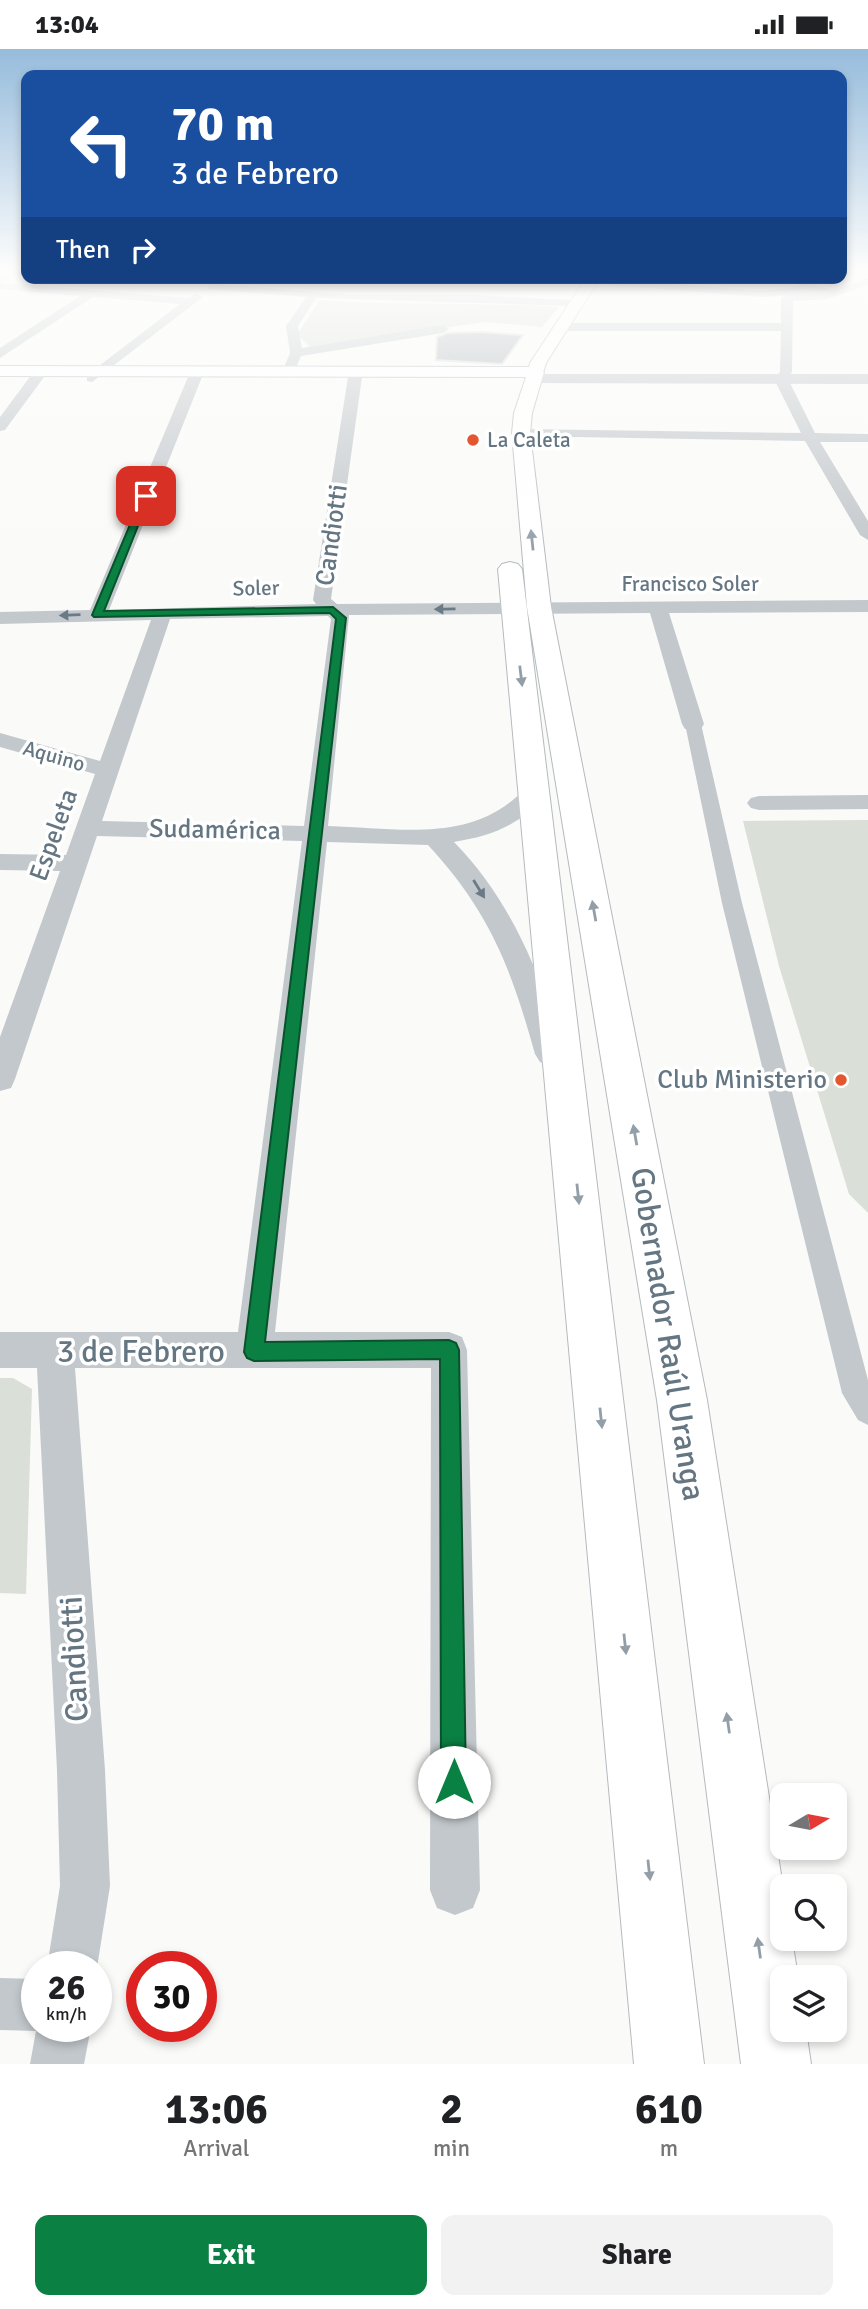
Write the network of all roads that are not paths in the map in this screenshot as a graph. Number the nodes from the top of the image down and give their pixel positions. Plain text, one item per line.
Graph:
1 (108, 365) edge
2 (291, 365) edge
3 (535, 365) edge
4 (784, 365) edge
5 (0, 371) edge
6 (868, 371) edge
7 (288, 373) junction
8 (529, 374) junction
9 (95, 375) junction
10 (784, 375) junction
11 (0, 377) edge
12 (37, 377) junction
13 (195, 377) junction
14 (355, 377) junction
15 (868, 379) edge
16 (0, 427) edge
17 (521, 433) junction
18 (810, 437) junction
19 (868, 438) edge
20 (502, 447) dead end
21 (861, 514) edge
22 (868, 535) edge
23 (509, 550) dead end
24 (868, 606) edge
25 (658, 607) junction
26 (526, 608) junction
27 (333, 610) junction
28 (163, 612) junction
29 (97, 615) junction
30 (0, 618) edge
31 (693, 725) joint
32 (0, 740) edge
33 (109, 771) junction
34 (536, 791) junction
35 (868, 802) edge
36 (759, 803) dead end
37 (90, 828) junction
38 (316, 832) junction
39 (435, 837) junction
40 (0, 862) edge
41 (74, 863) junction
42 (0, 1079) edge
43 (570, 1123) junction
44 (0, 1350) edge
45 (55, 1351) junction
46 (254, 1352) junction
47 (868, 1410) edge
48 (455, 1890) dead end
49 (75, 1951) edge
50 (0, 2004) edge
51 (21, 2005) edge
52 (61, 2042) edge
53 (57, 2064) edge
54 (669, 2064) edge
55 (776, 2064) edge

1 - 9 street
2 - 7 street
3 - 8 main road
4 - 10 street
5 - 9 main road
6 - 10 street
7 - 8 main road
7 - 9 main road
8 - 10 street
8 - 14 main road
8 - 17 main road
8 - 20 main road
9 - 12 main road
9 - 13 main road
10 - 15 street
10 - 18 street
11 - 12 main road
12 - 16 street
13 - 14 main road
13 - 29 street
14 - 27 street, Candiotti
17 - 18 street
26 -> 17 main road
18 - 19 street
18 - 21 street
21 - 22 street
23 - 26 main road
24 - 25 street, Francisco Soler
25 - 26 street, Francisco Soler
25 - 31 street
26 -> 27 street, Soler
26 -> 34 main road
55 -> 26 main road, Gobernador Raúl Uranga
27 - 28 street, Soler
27 - 38 street, Candiotti
28 - 29 street, Soler
28 - 33 street, Espeleta
29 -> 30 street, Soler
31 - 47 street
32 - 33 street, Aquino
33 - 37 street, Espeleta
34 - 39 street, Sudamérica
34 - 43 main road
35 - 36 street
37 - 38 street, Sudamérica
37 - 41 street, Espeleta
38 - 39 street, Sudamérica
38 - 46 street, Candiotti
39 -> 43 street
40 - 41 street
41 - 42 street, Espeleta
43 -> 54 main road
44 - 45 street, 3 de Febrero
45 - 46 street, 3 de Febrero
45 - 49 street, Candiotti
46 - 48 street, 3 de Febrero
50 - 51 street
52 - 53 street

